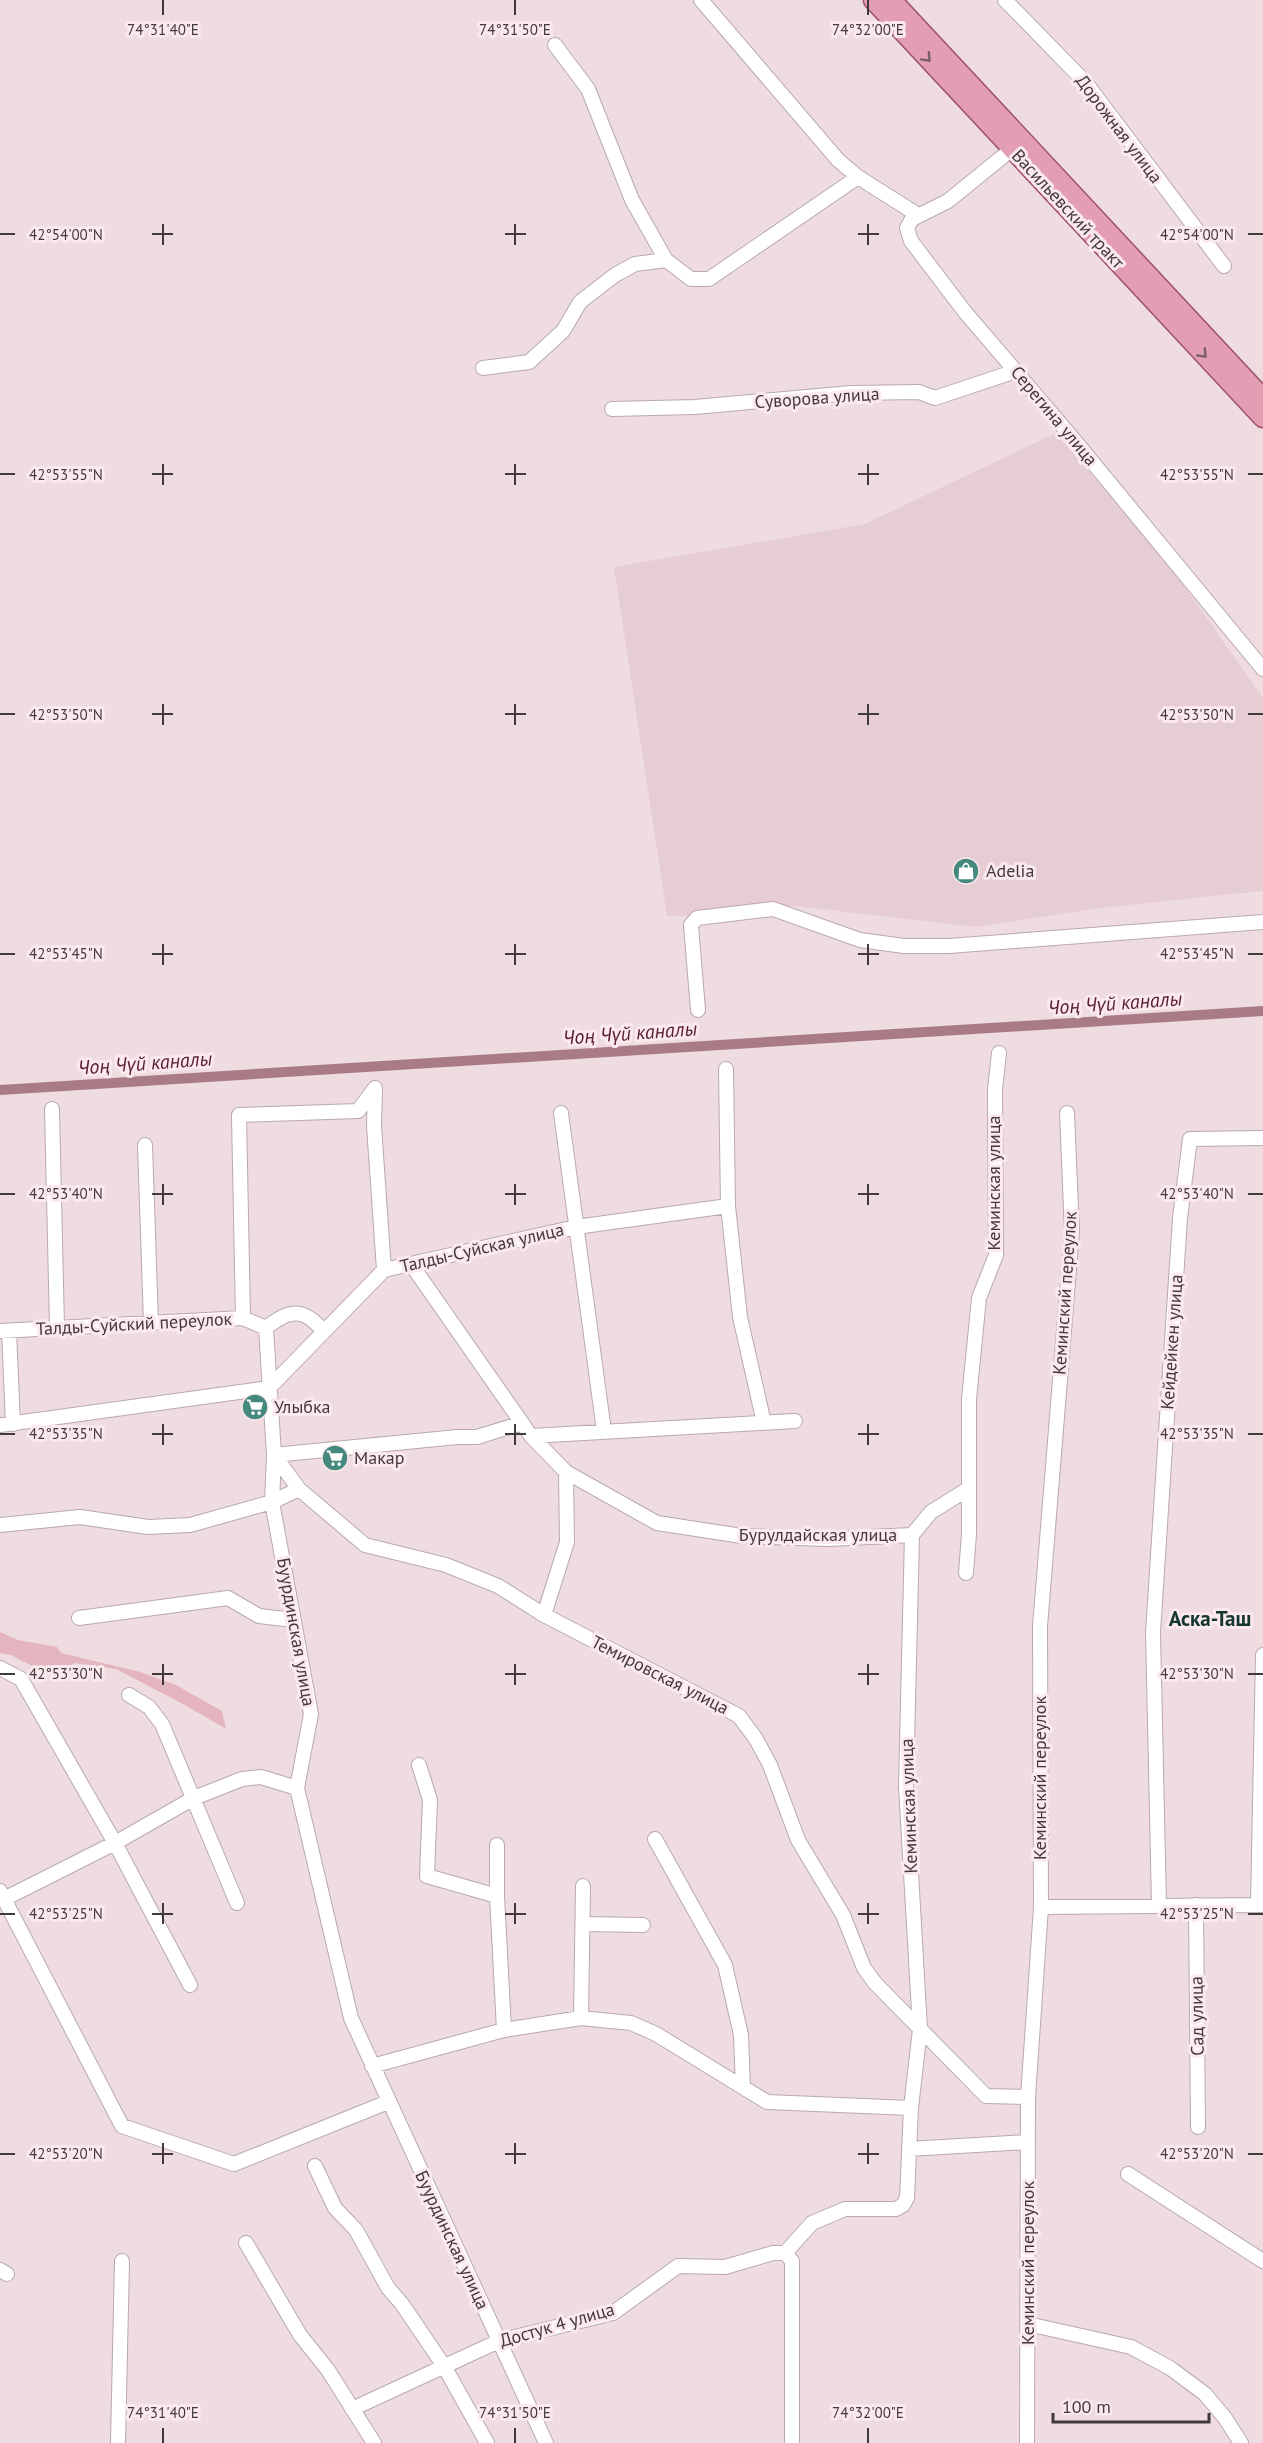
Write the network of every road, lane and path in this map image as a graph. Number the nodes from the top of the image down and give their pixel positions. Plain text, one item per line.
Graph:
1 (701, 0) edge
2 (873, 0) edge
3 (892, 0) edge
4 (1005, 0) edge
5 (555, 45) dead end
6 (1012, 149) junction
7 (858, 177) junction
8 (918, 215) junction
9 (666, 260) junction
10 (1224, 266) dead end
11 (483, 368) dead end
12 (1016, 371) junction
13 (1263, 398) edge
14 (612, 409) dead end
15 (1263, 418) edge
16 (1263, 669) edge
17 (1263, 922) edge
18 (698, 1010) dead end
19 (999, 1053) dead end
20 (726, 1069) dead end
21 (52, 1109) dead end
22 (561, 1113) dead end
23 (1067, 1113) dead end
24 (1263, 1138) edge
25 (145, 1145) dead end
26 (728, 1206) junction
27 (576, 1227) junction
28 (411, 1264) junction
29 (384, 1270) junction
30 (243, 1318) junction
31 (151, 1323) junction
32 (57, 1328) junction
33 (266, 1328) junction
34 (5, 1331) edge
35 (324, 1332) junction
36 (269, 1388) junction
37 (795, 1421) dead end
38 (764, 1423) junction
39 (522, 1424) junction
40 (7, 1425) edge
41 (604, 1431) junction
42 (531, 1436) junction
43 (274, 1455) junction
44 (566, 1472) junction
45 (299, 1489) junction
46 (968, 1489) junction
47 (272, 1502) junction
48 (0, 1525) edge
49 (912, 1535) junction
50 (966, 1573) dead end
51 (544, 1615) junction
52 (79, 1618) dead end
53 (294, 1620) junction
54 (1263, 1655) edge
55 (0, 1668) edge
56 (129, 1695) dead end
57 (419, 1765) dead end
58 (297, 1788) junction
59 (194, 1798) junction
60 (656, 1839) dead end
61 (115, 1843) junction
62 (497, 1845) dead end
63 (584, 1886) dead end
64 (2, 1895) edge
65 (497, 1896) junction
66 (237, 1903) dead end
67 (1159, 1905) junction
68 (1196, 1905) junction
69 (1261, 1905) edge
70 (1041, 1907) junction
71 (583, 1924) junction
72 (644, 1925) dead end
73 (190, 1985) dead end
74 (581, 2018) junction
75 (920, 2029) junction
76 (504, 2030) junction
77 (372, 2066) junction
78 (743, 2087) junction
79 (1028, 2097) junction
80 (388, 2102) junction
81 (911, 2108) junction
82 (1198, 2127) dead end
83 (1028, 2142) junction
84 (909, 2149) junction
85 (315, 2166) dead end
86 (1128, 2174) dead end
87 (246, 2243) dead end
88 (785, 2253) junction
89 (122, 2261) dead end
90 (1263, 2261) edge
91 (1028, 2324) junction
92 (499, 2341) junction
93 (444, 2366) junction
94 (352, 2409) junction
95 (118, 2443) edge
96 (374, 2443) edge
97 (487, 2443) edge
98 (546, 2443) edge
99 (792, 2443) edge
100 (1027, 2443) edge
101 (1241, 2443) edge

1 - 7 street
2 -> 6 main road, Васильевский тракт
3 - 13 main road, Васильевский тракт
4 - 10 street, Дорожная улица
5 - 9 street
6 - 8 street
6 -> 15 main road, Васильевский тракт
7 - 8 street
7 - 9 street
8 - 12 street, Серегина улица
9 - 11 street
12 - 14 street, Суворова улица
12 - 16 street, Серегина улица
17 - 18 street
19 - 46 street, Кеминская улица
20 - 26 street
21 - 32 street
22 - 27 street
23 - 70 street, Кеминский переулок
24 - 67 street, Кейдейкен улица
25 - 31 street
26 - 27 street, Талды-Суйская улица
26 - 38 street
27 - 28 street, Талды-Суйская улица
27 - 41 street
28 - 29 street, Талды-Суйская улица
28 - 39 street, Бурулдайская улица
29 - 30 street
29 - 35 street, Талды-Суйская улица
30 - 31 street, Талды-Суйский переулок
30 - 33 street, Талды-Суйский переулок
31 - 32 street, Талды-Суйский переулок
32 - 34 street, Талды-Суйский переулок
33 - 35 street
33 - 36 street, Буурдинская улица
34 - 40 street
35 - 36 street, Талды-Суйская улица
36 - 40 street
36 - 43 street, Буурдинская улица
37 - 38 street
38 - 41 street
39 - 42 street, Бурулдайская улица
39 - 43 street
41 - 42 street
42 - 44 street, Бурулдайская улица
43 - 45 street, Темировская улица
43 - 47 street, Буурдинская улица
44 - 49 street, Бурулдайская улица
44 - 51 street
45 - 47 street
45 - 51 street, Темировская улица
46 - 49 street
46 - 50 street, Кеминская улица
47 - 48 street
47 - 53 street, Буурдинская улица
49 - 75 street, Кеминская улица
51 - 75 street, Темировская улица
52 - 53 street
53 - 58 street, Буурдинская улица
54 - 69 street
55 - 61 street
56 - 59 street
57 - 65 street
58 - 59 street
58 - 77 street, Буурдинская улица
59 - 61 street
59 - 66 street
60 - 78 street
61 - 64 street
61 - 73 street
62 - 65 street
63 - 71 street
64 - 80 street
65 - 76 street
67 - 68 street
67 - 70 street
68 - 69 street
68 - 82 street, Сад улица
70 - 79 street, Кеминский переулок
71 - 72 street
71 - 74 street
74 - 76 street
74 - 78 street
75 - 79 street, Темировская улица
75 - 81 street, Кеминская улица
76 - 77 street
77 - 80 street, Буурдинская улица
78 - 81 street
79 - 83 street, Кеминский переулок
80 - 92 street, Буурдинская улица
81 - 84 street, Кеминская улица
83 - 84 street
83 - 91 street, Кеминский переулок
84 - 88 street, Кеминская улица
85 - 93 street
86 - 90 street
87 - 94 street
88 - 92 street, Достук 4 улица
88 - 99 street
89 - 95 street
91 - 100 street, Кеминский переулок
91 - 101 street
92 - 93 street, Достук 4 улица
92 - 98 street, Буурдинская улица
93 - 94 street, Достук 4 улица
93 - 97 street
94 - 96 street

